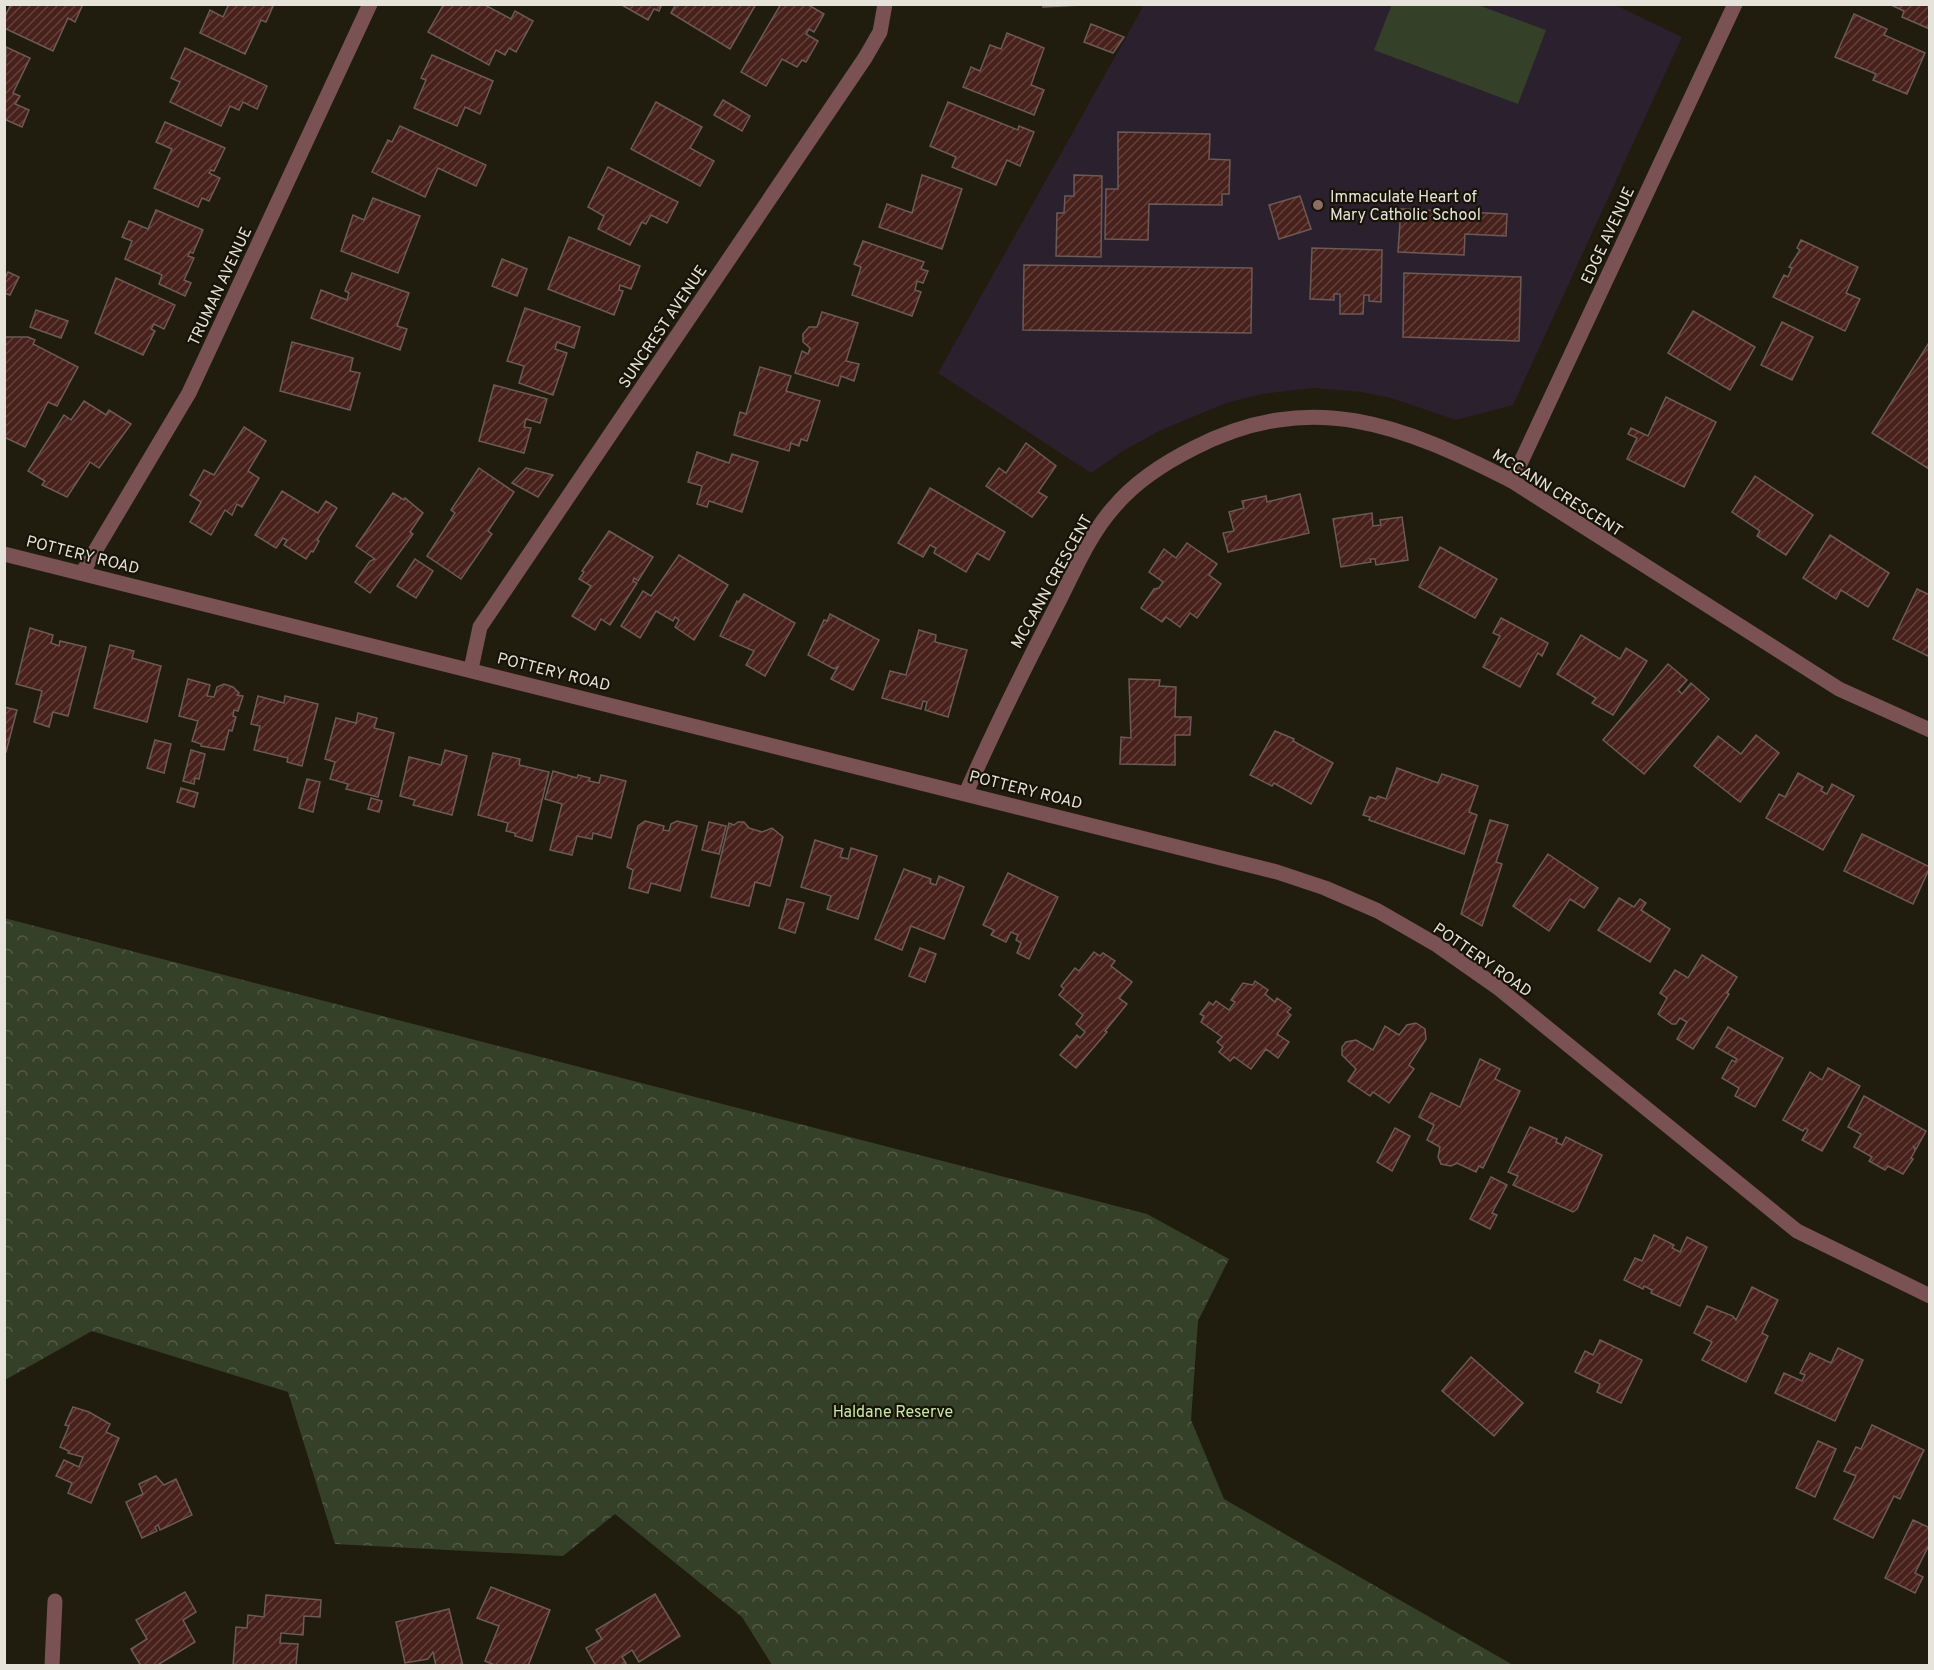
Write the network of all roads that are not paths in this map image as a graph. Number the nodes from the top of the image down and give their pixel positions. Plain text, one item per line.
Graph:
1 (370, 4) edge
2 (885, 4) edge
3 (1735, 4) edge
4 (1512, 481) junction
5 (4, 554) edge
6 (82, 573) junction
7 (471, 669) junction
8 (1929, 730) edge
9 (966, 793) junction
10 (1929, 1296) edge
11 (55, 1601) dead end
12 (52, 1665) edge

1 - 6 street, TRUMAN AVENUE
2 - 7 street, SUNCREST AVENUE
3 - 4 street, EDGE AVENUE
4 - 8 street, MCCANN CRESCENT
4 - 9 street, MCCANN CRESCENT
5 - 6 street, POTTERY ROAD
6 - 7 street, POTTERY ROAD
7 - 9 street, POTTERY ROAD
9 - 10 street, POTTERY ROAD
11 - 12 street

